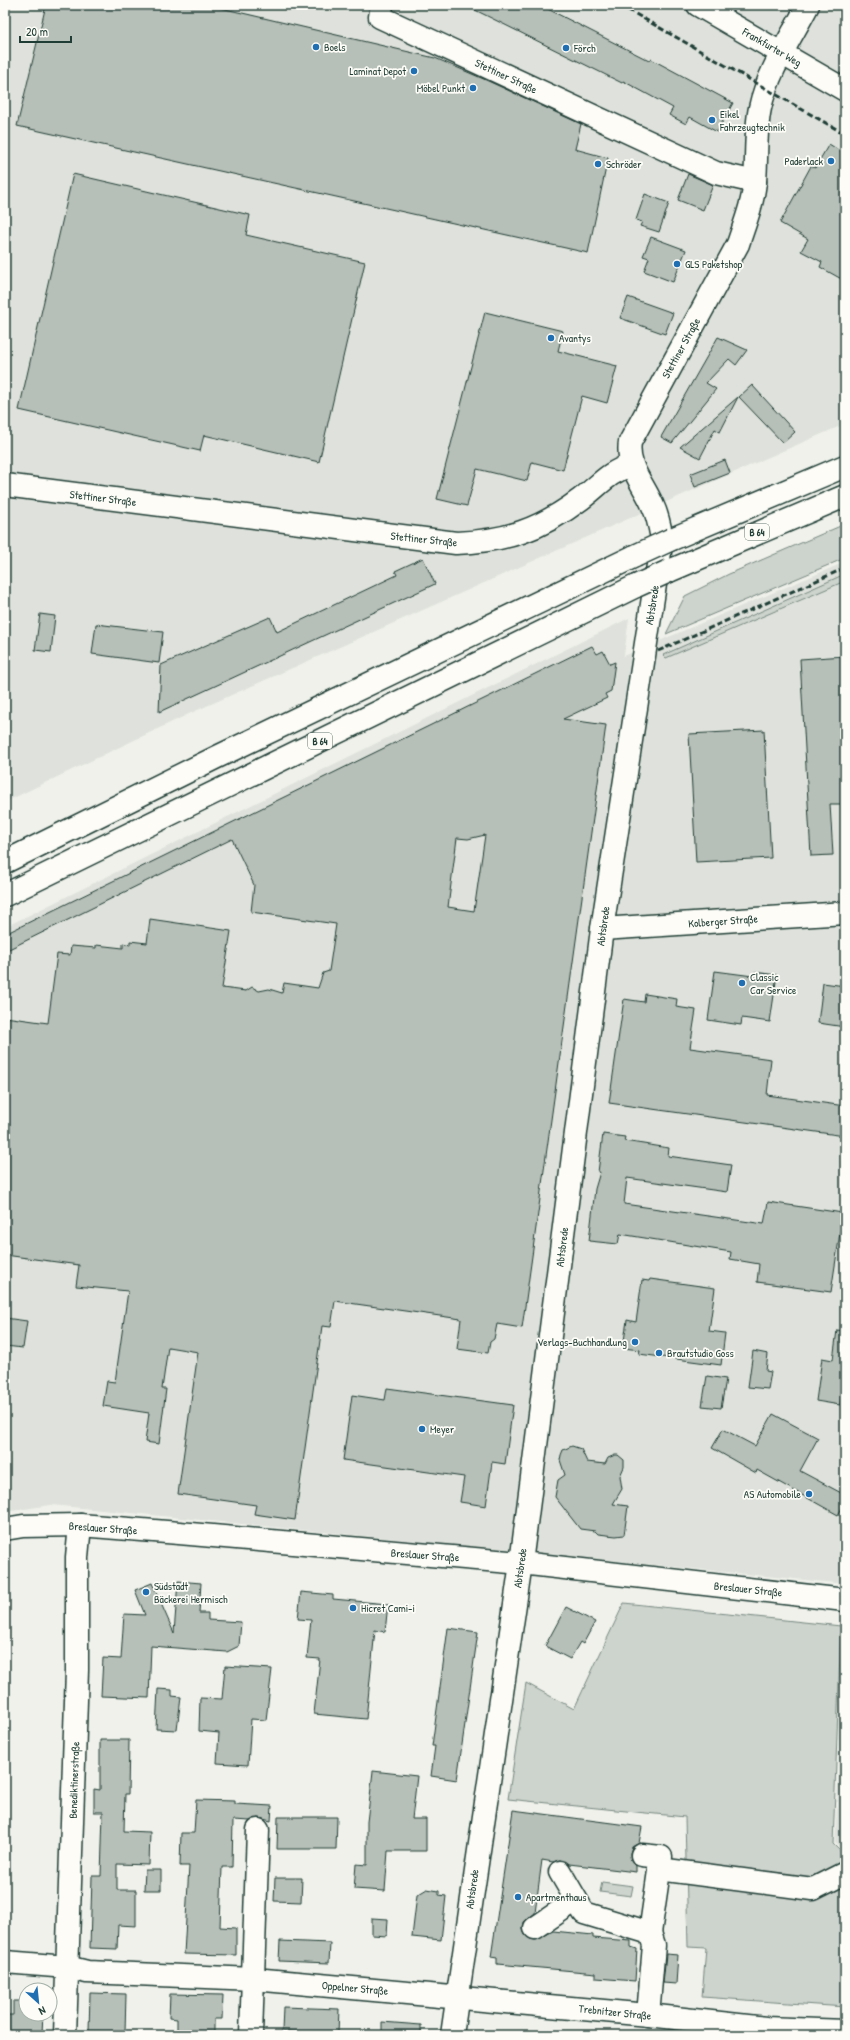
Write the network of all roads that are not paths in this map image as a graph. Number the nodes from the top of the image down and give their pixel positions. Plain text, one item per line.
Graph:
1 (382, 5) edge
2 (698, 5) edge
3 (808, 5) edge
4 (723, 11) edge
5 (781, 53) junction
6 (845, 90) edge
7 (755, 182) junction
8 (631, 465) junction
9 (845, 466) edge
10 (5, 485) edge
11 (845, 496) edge
12 (5, 862) edge
13 (5, 895) edge
14 (845, 913) edge
15 (602, 929) junction
16 (80, 1525) junction
17 (5, 1529) edge
18 (521, 1563) junction
19 (845, 1600) edge
20 (258, 1830) dead end
21 (642, 1855) dead end
22 (659, 1869) junction
23 (560, 1872) dead end
24 (845, 1873) edge
25 (576, 1900) junction
26 (535, 1928) dead end
27 (650, 1933) junction
28 (5, 1962) edge
29 (67, 1967) junction
30 (254, 1979) junction
31 (457, 1997) junction
32 (648, 2015) junction
33 (845, 2031) edge
34 (766, 2032) edge
35 (65, 2035) edge
36 (251, 2035) edge
37 (452, 2035) edge

1 - 7 main road, Stettiner Straße
2 - 4 main road, Frankfurter Weg
3 - 5 main road, Stettiner Straße
4 - 5 main road, Frankfurter Weg
5 - 6 main road, Frankfurter Weg
5 - 7 main road, Stettiner Straße
7 - 8 main road, Stettiner Straße
8 - 10 main road, Stettiner Straße
8 - 15 main road, Abtsbrede
9 - 12 main road, B 64, bridge
11 - 13 main road, B 64, bridge
14 - 15 main road, Kolberger Straße
15 - 18 main road, Abtsbrede
16 - 17 main road, Breslauer Straße
16 - 18 main road, Breslauer Straße
16 - 29 main road, Benediktinerstraße
18 - 19 main road, Breslauer Straße
18 - 31 main road, Abtsbrede
20 - 30 main road
21 - 22 main road
22 - 24 main road
22 - 27 main road
23 - 25 main road
25 - 26 main road
25 - 27 main road
27 - 32 main road
28 - 29 main road, Oppelner Straße
29 - 30 main road, Oppelner Straße
29 - 35 main road, Benediktinerstraße
30 - 31 main road, Oppelner Straße
30 - 36 main road
31 - 32 main road, Trebnitzer Straße
31 - 37 main road, Abtsbrede
32 - 34 main road, Trebnitzer Straße
33 - 34 main road, Trebnitzer Straße

